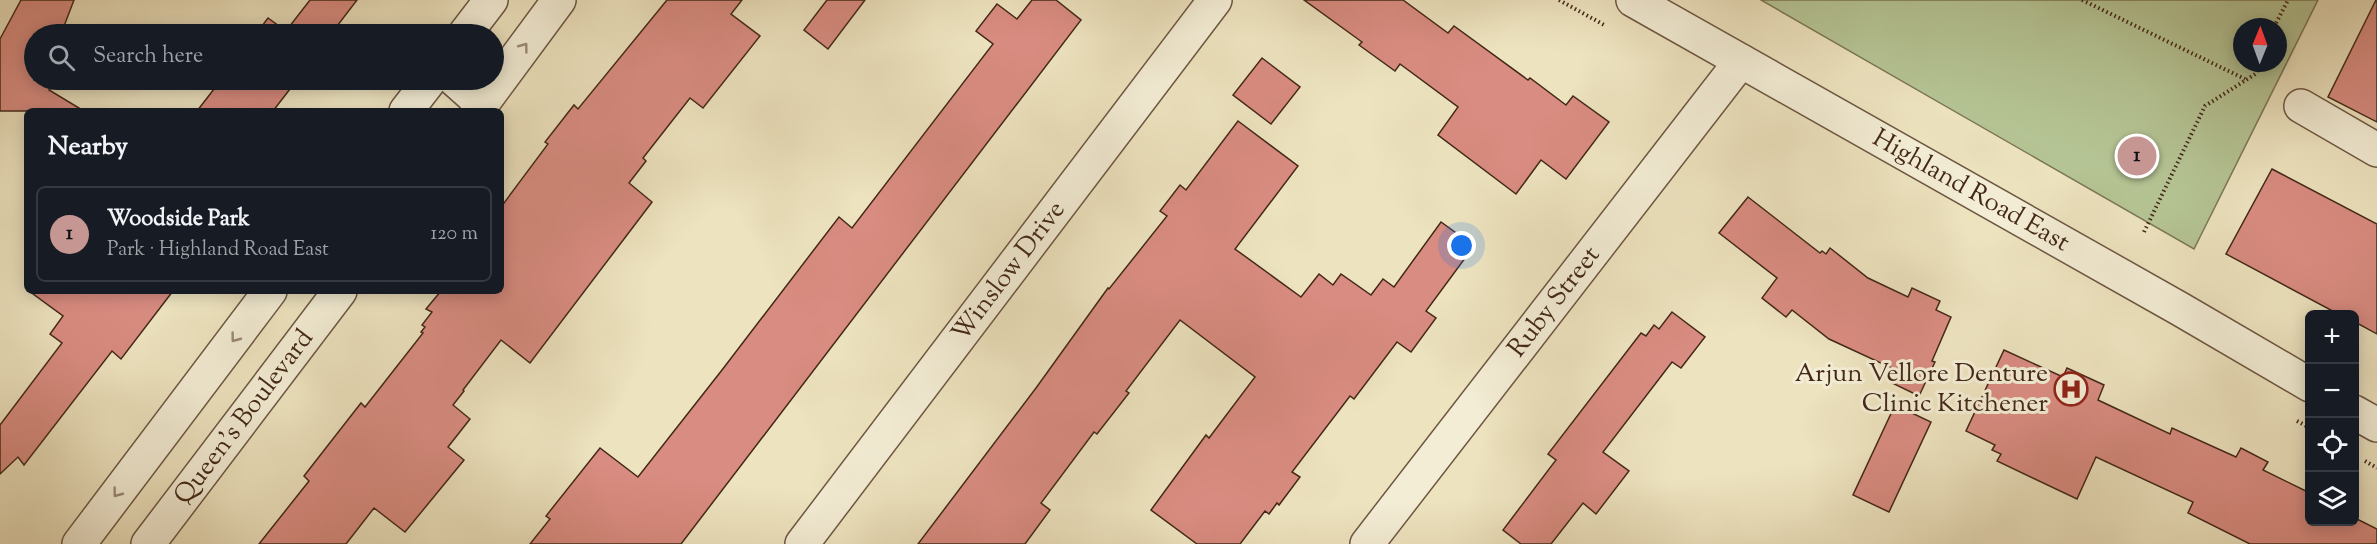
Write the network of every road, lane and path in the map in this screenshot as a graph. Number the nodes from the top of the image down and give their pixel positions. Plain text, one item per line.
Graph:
1 (491, 0) edge
2 (559, 0) edge
3 (1215, 0) edge
4 (1633, 0) edge
5 (2082, 0) edge
6 (2288, 0) edge
7 (2279, 18) edge
8 (473, 24) edge
9 (1741, 62) junction
10 (2257, 72) edge
11 (504, 74) edge
12 (2245, 79) junction
13 (422, 90) edge
14 (464, 90) edge
15 (492, 90) edge
16 (2301, 106) dead end
17 (479, 107) edge
18 (408, 108) edge
19 (2377, 150) edge
20 (2144, 232) dead end
21 (268, 294) edge
22 (338, 294) edge
23 (2305, 382) edge
24 (2359, 414) edge
25 (2377, 425) edge
26 (79, 544) edge
27 (148, 544) edge
28 (802, 544) edge
29 (1367, 544) edge

1 - 8 street
11 -> 2 street
3 - 28 street, Winslow Drive
4 - 9 street, Highland Road East
5 - 12 path
6 - 7 path
9 - 23 street, Highland Road East
9 - 29 street, Ruby Street
10 - 12 path
12 - 20 path
13 - 18 street
14 - 17 street
17 -> 15 street
16 - 19 street
21 -> 26 street
22 - 27 street, Queen's Boulevard
24 - 25 street

